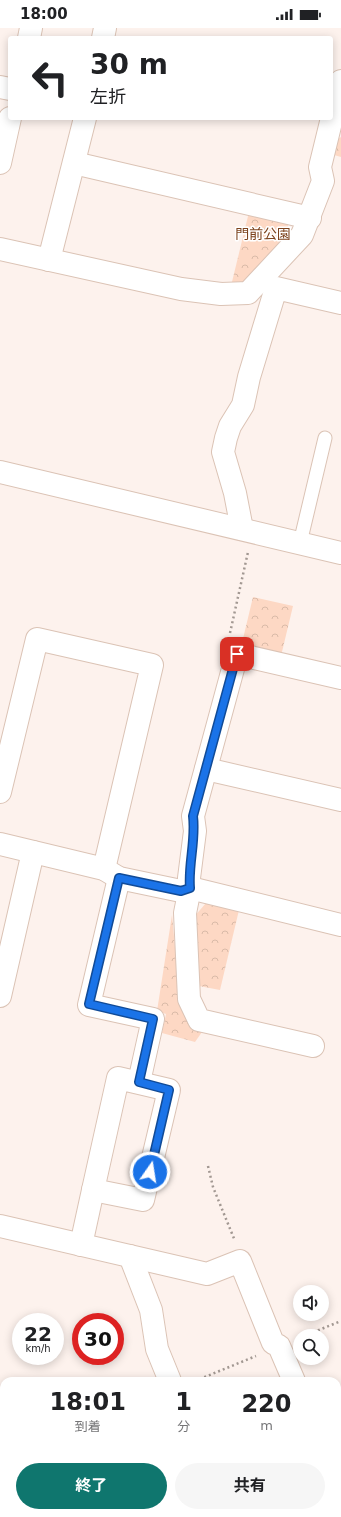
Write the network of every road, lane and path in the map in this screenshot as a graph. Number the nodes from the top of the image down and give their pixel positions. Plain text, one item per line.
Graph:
1 (341, 81) edge
2 (335, 117) edge
3 (10, 120) edge
4 (85, 120) edge
5 (0, 162) edge
6 (74, 163) junction
7 (310, 218) junction
8 (0, 249) edge
9 (49, 260) junction
10 (341, 303) edge
11 (324, 438) dead end
12 (0, 472) edge
13 (247, 530) junction
14 (300, 543) junction
15 (341, 553) edge
16 (237, 654) junction
17 (341, 678) edge
18 (206, 769) junction
19 (0, 792) edge
20 (341, 800) edge
21 (0, 844) edge
22 (33, 852) junction
23 (112, 873) junction
24 (190, 888) junction
25 (341, 925) edge
26 (0, 996) edge
27 (313, 1046) dead end
28 (139, 1082) junction
29 (208, 1166) dead end
30 (93, 1190) junction
31 (0, 1226) edge
32 (81, 1245) junction
33 (130, 1256) junction
34 (240, 1261) junction
35 (341, 1321) edge
36 (321, 1329) edge
37 (279, 1346) junction
38 (168, 1377) edge
39 (205, 1377) edge
40 (292, 1377) edge

1 - 2 street
2 - 7 street
3 - 5 street
4 - 6 street
6 - 7 street
6 - 9 street
7 - 9 street
8 - 9 street
10 - 13 street
11 - 14 lane
12 - 13 street
13 - 14 street
13 - 16 path
14 - 15 street
16 - 17 street
16 - 18 street
18 - 20 street
18 - 24 street
19 - 23 street
21 - 22 street
22 - 23 street
22 - 26 street
23 - 24 street
23 - 28 street
24 - 25 street
24 - 27 street
28 - 30 street
28 - 30 street
29 - 34 path
30 - 32 street
31 - 32 street
32 - 33 street
33 - 34 street
33 - 38 street
34 - 37 street
35 - 36 path
37 - 39 path
37 - 40 street

